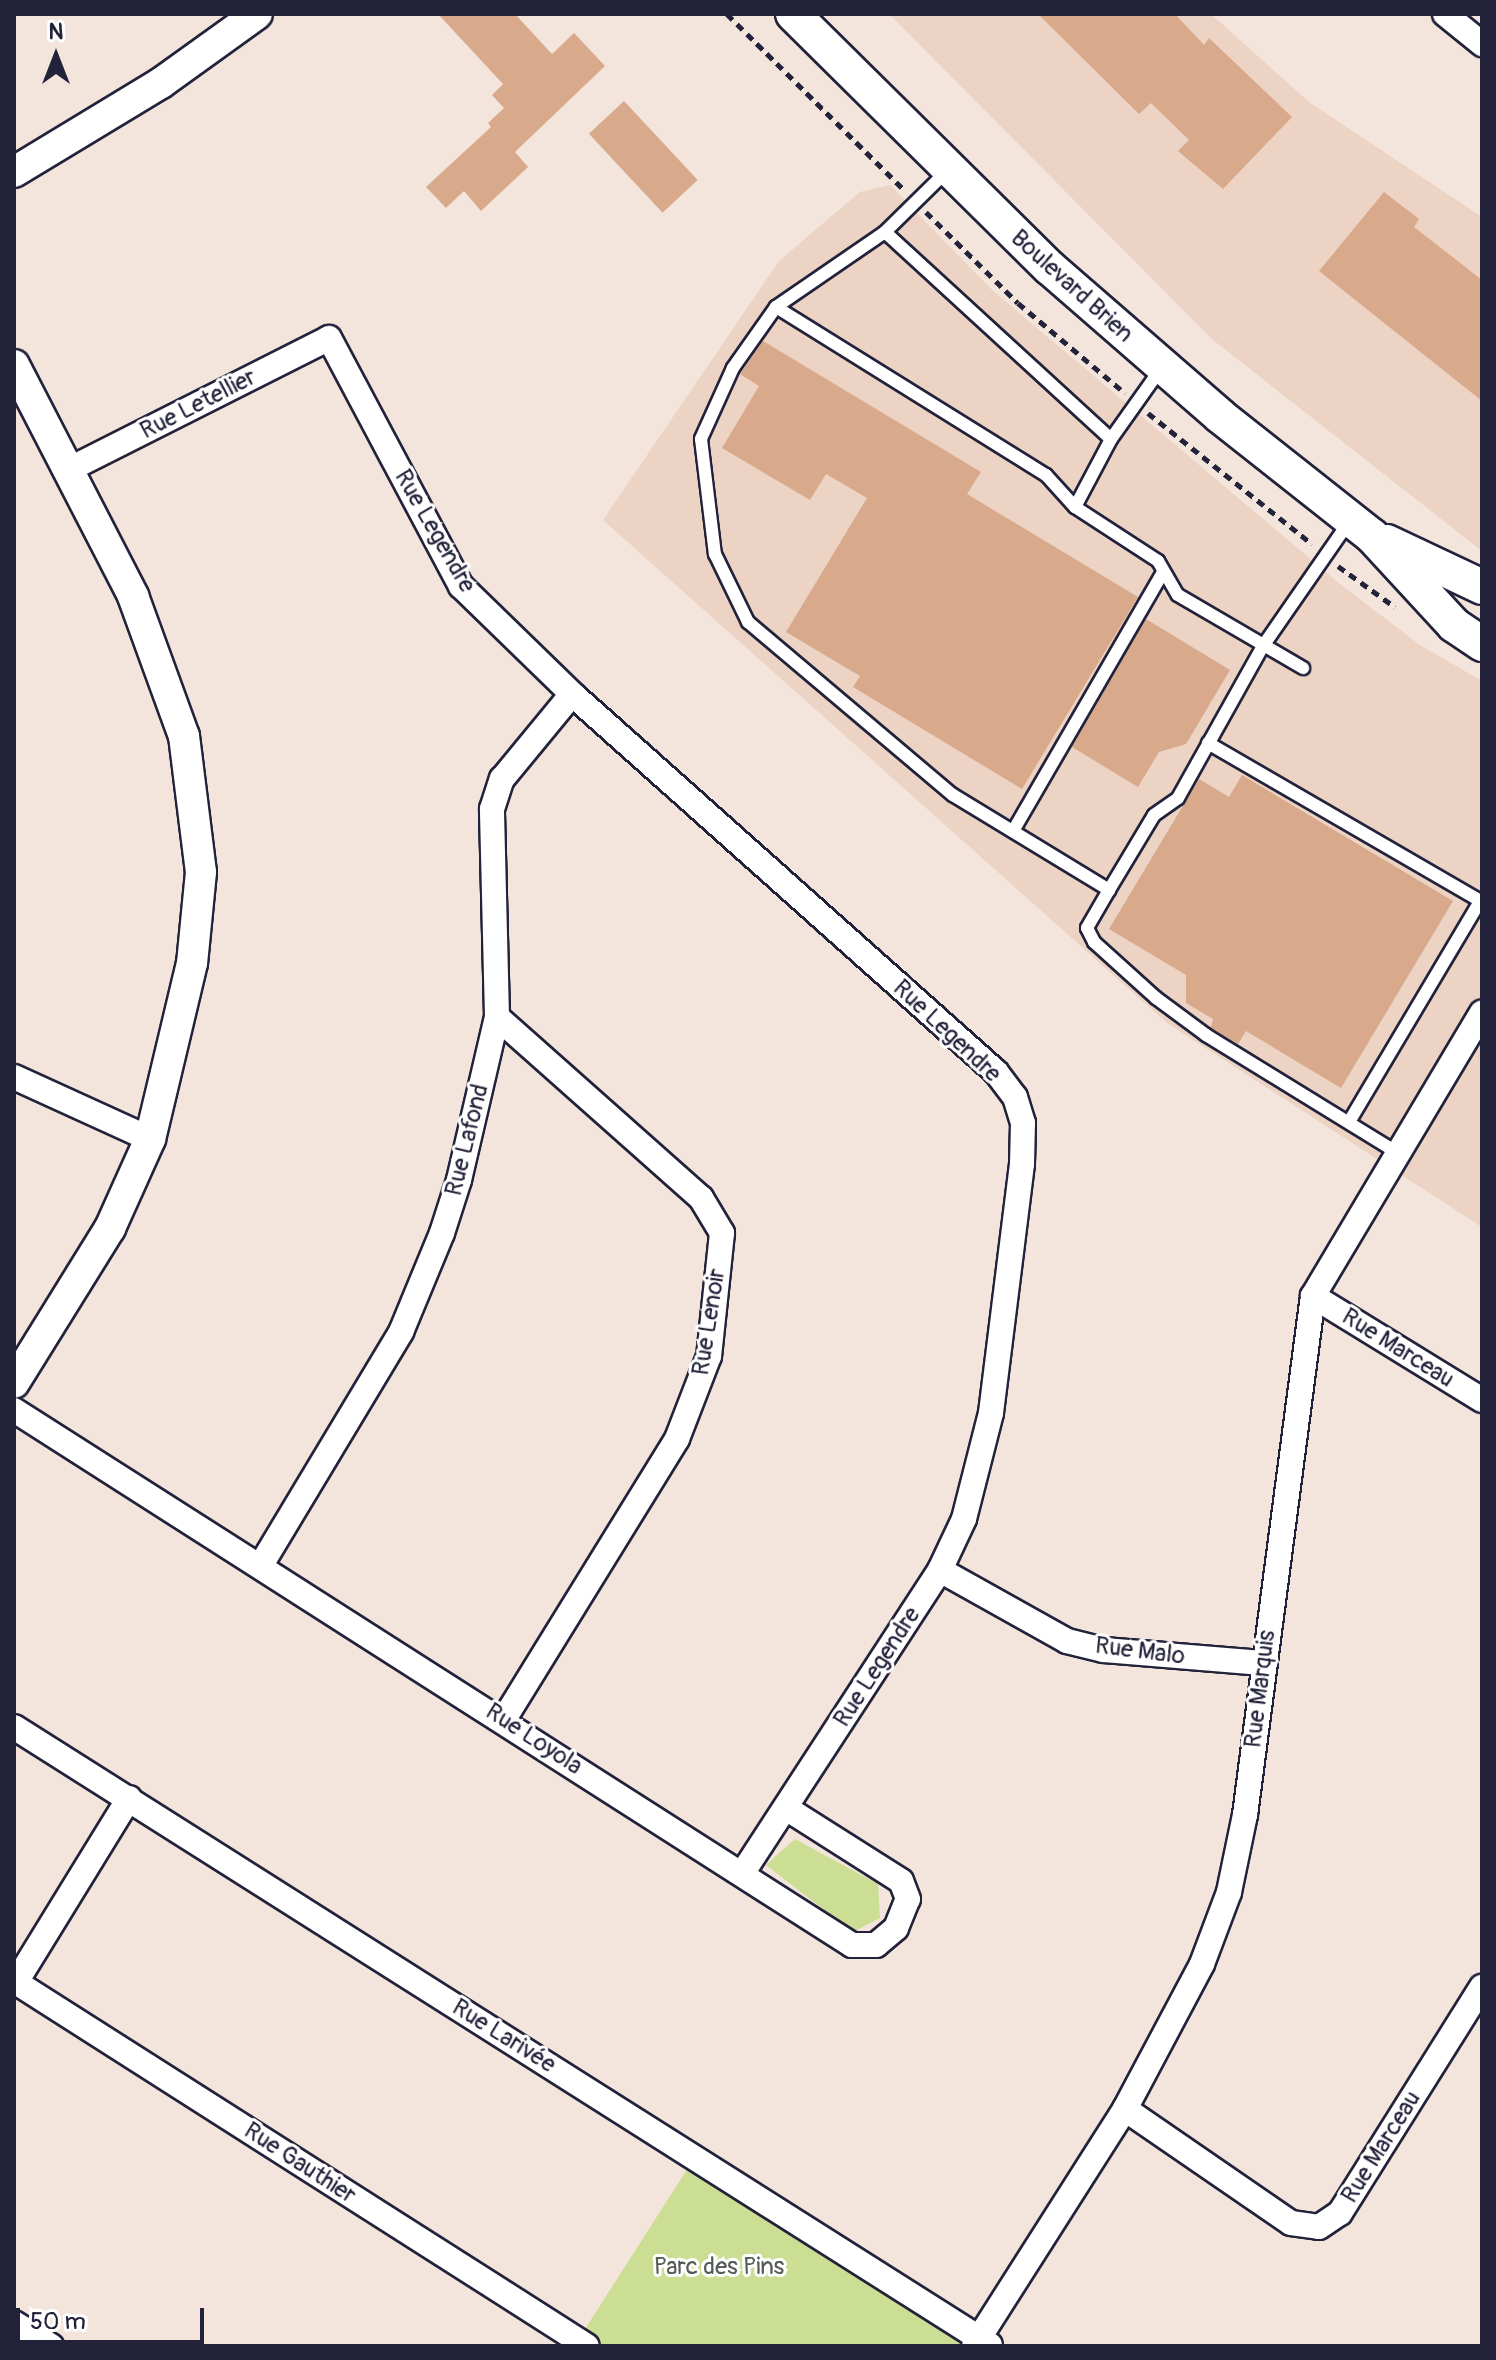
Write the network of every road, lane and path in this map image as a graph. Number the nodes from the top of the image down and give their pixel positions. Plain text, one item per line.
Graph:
1 (257, 14) edge
2 (727, 14) edge
3 (793, 14) edge
4 (1445, 14) edge
5 (1482, 44) edge
6 (947, 171) junction
7 (14, 172) edge
8 (902, 188) dead end
9 (928, 214) dead end
10 (885, 232) junction
11 (776, 307) junction
12 (329, 338) joint
13 (14, 365) edge
14 (1162, 367) junction
15 (1121, 390) dead end
16 (1149, 413) dead end
17 (1111, 439) junction
18 (68, 470) junction
19 (1075, 507) junction
20 (1361, 528) junction
21 (1304, 538) dead end
22 (1163, 572) junction
23 (1482, 587) edge
24 (1482, 644) edge
25 (1263, 646) junction
26 (1303, 668) dead end
27 (572, 694) junction
28 (1208, 743) junction
29 (1013, 831) junction
30 (1109, 890) junction
31 (1481, 901) edge
32 (1482, 1012) edge
33 (497, 1017) junction
34 (14, 1077) edge
35 (1349, 1122) junction
36 (150, 1139) junction
37 (1401, 1155) junction
38 (1313, 1296) junction
39 (14, 1383) edge
40 (1482, 1400) edge
41 (14, 1410) edge
42 (261, 1565) junction
43 (940, 1570) junction
44 (1262, 1663) junction
45 (504, 1719) junction
46 (14, 1727) edge
47 (129, 1798) junction
48 (786, 1808) junction
49 (743, 1872) junction
50 (15, 1981) edge
51 (1482, 1987) edge
52 (1125, 2109) junction
53 (14, 2323) edge
54 (982, 2343) edge
55 (51, 2346) edge
56 (587, 2346) edge

1 - 7 street
2 - 8 path
3 - 6 main road, Boulevard Brien
4 - 5 street
6 - 10 lane
6 - 14 main road, Boulevard Brien
9 - 15 path, Boulevard Brien
10 - 11 lane
10 - 17 lane
11 - 19 lane
11 - 29 lane
12 - 18 street, Rue Letellier
12 - 27 street, Rue Legendre
13 - 18 street
14 - 17 lane
14 - 20 main road, Boulevard Brien
16 - 21 path
17 - 19 lane
18 - 36 street
19 - 22 lane
20 - 23 main road, Boulevard Brien
20 - 24 main road, Boulevard Brien
20 - 25 lane
22 - 25 lane
22 - 29 lane
25 - 26 lane
25 - 28 lane
27 - 33 street, Rue Lafond
27 - 43 street, Rue Legendre
28 - 30 lane
28 - 31 lane
29 - 30 lane
30 - 35 lane
31 - 35 lane
32 - 37 street, Rue Marquis
33 - 42 street, Rue Lafond
33 - 45 street, Rue Lenoir
34 - 36 street
35 - 37 lane
36 - 39 street
37 - 38 street, Rue Marquis
38 - 40 street, Rue Marceau
38 - 44 street, Rue Marquis
41 - 42 street, Rue Loyola
42 - 45 street, Rue Loyola
43 - 44 street, Rue Malo
43 - 48 street, Rue Legendre
44 - 52 street, Rue Marquis
45 - 49 street, Rue Loyola
46 - 47 street, Rue Larivée
47 - 50 street
47 - 54 street, Rue Larivée
48 - 49 street, Rue Legendre
48 - 49 street, Rue Loyola
50 - 56 street, Rue Gauthier
51 - 52 street, Rue Marceau
52 - 54 street, Rue Marquis
53 - 55 street

